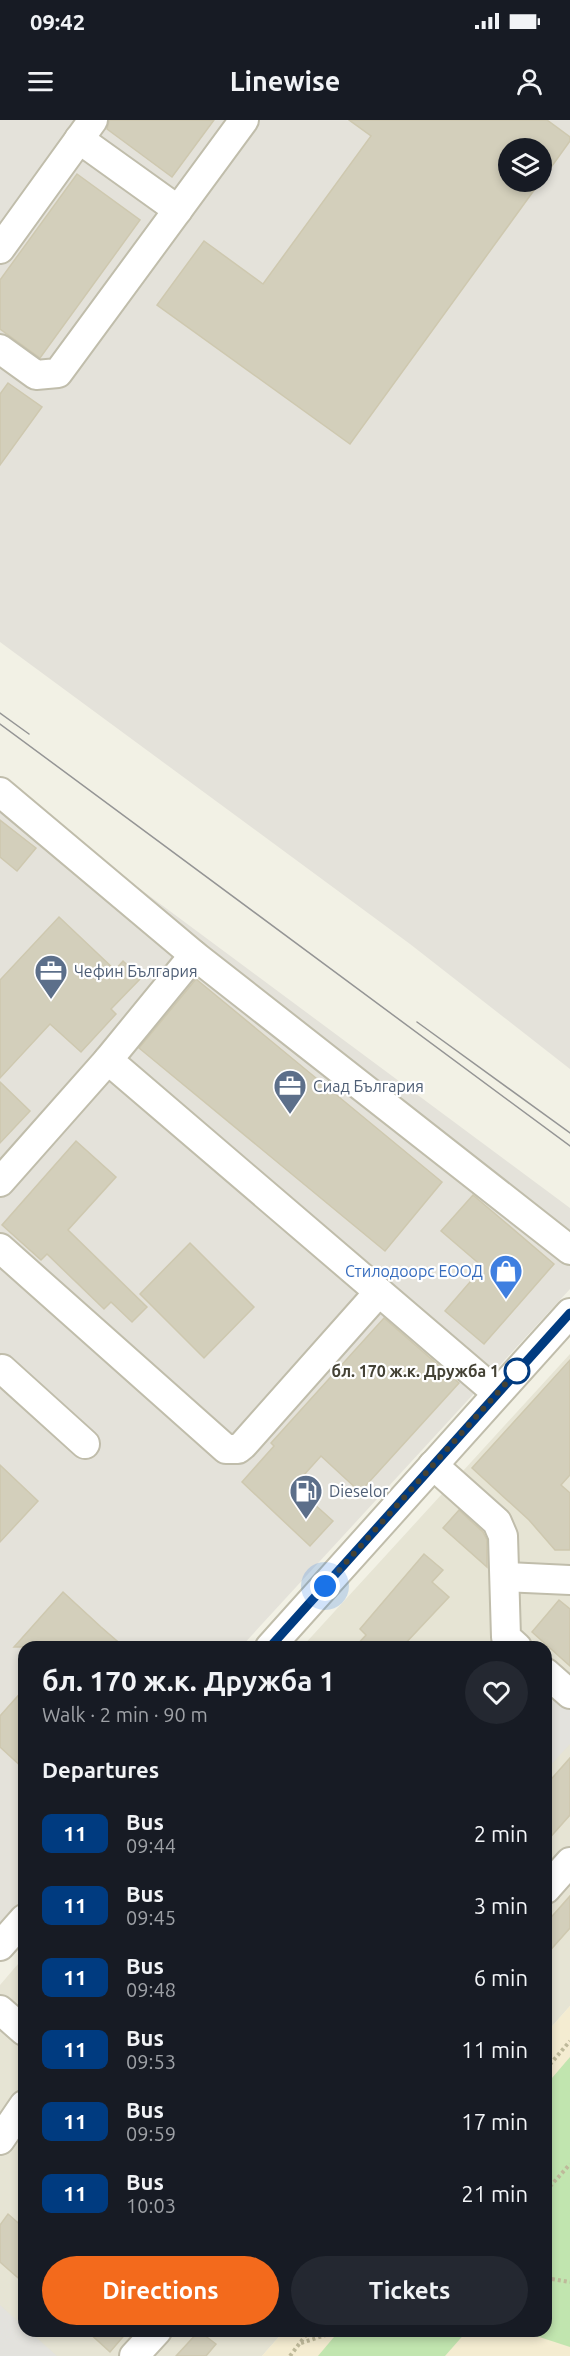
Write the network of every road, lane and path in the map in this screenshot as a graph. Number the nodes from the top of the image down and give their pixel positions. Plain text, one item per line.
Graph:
1 (244, 120) edge
2 (86, 129) edge
3 (178, 210) junction
4 (0, 249) edge
5 (0, 348) edge
6 (0, 792) edge
7 (194, 955) junction
8 (108, 1060) junction
9 (0, 1182) edge
10 (0, 1248) edge
11 (570, 1250) edge
12 (379, 1292) junction
13 (570, 1313) edge
14 (0, 1371) edge
15 (497, 1393) junction
16 (85, 1444) dead end
17 (433, 1466) junction
18 (505, 1577) junction
19 (570, 1580) edge
20 (275, 1641) edge
21 (510, 1641) edge
22 (552, 1678) edge
23 (570, 1694) edge
24 (570, 1862) edge
25 (552, 1882) edge
26 (18, 1926) edge
27 (0, 1946) edge
28 (0, 2010) edge
29 (18, 2026) edge
30 (570, 2040) edge
31 (552, 2062) edge
32 (18, 2114) edge
33 (0, 2140) edge
34 (570, 2164) edge
35 (552, 2184) edge
36 (552, 2279) edge
37 (570, 2282) edge
38 (151, 2337) edge
39 (305, 2337) edge
40 (320, 2337) edge
41 (301, 2343) junction
42 (134, 2356) edge
43 (290, 2356) edge

1 - 3 street
2 - 3 street
2 - 4 street
3 - 5 street
6 - 7 street
7 - 8 street
7 - 11 street
8 - 9 street
8 - 12 street
10 - 12 street
12 - 15 street
13 - 15 street
14 - 16 street
15 - 17 street
17 - 18 street
17 - 20 street
18 - 19 street
18 - 21 street
22 - 23 street
24 - 25 street
26 - 27 street
28 - 29 street
30 - 31 path
32 - 33 street
34 - 35 path
36 - 37 path
38 - 42 street
39 - 41 path
40 - 41 path
41 - 43 path

